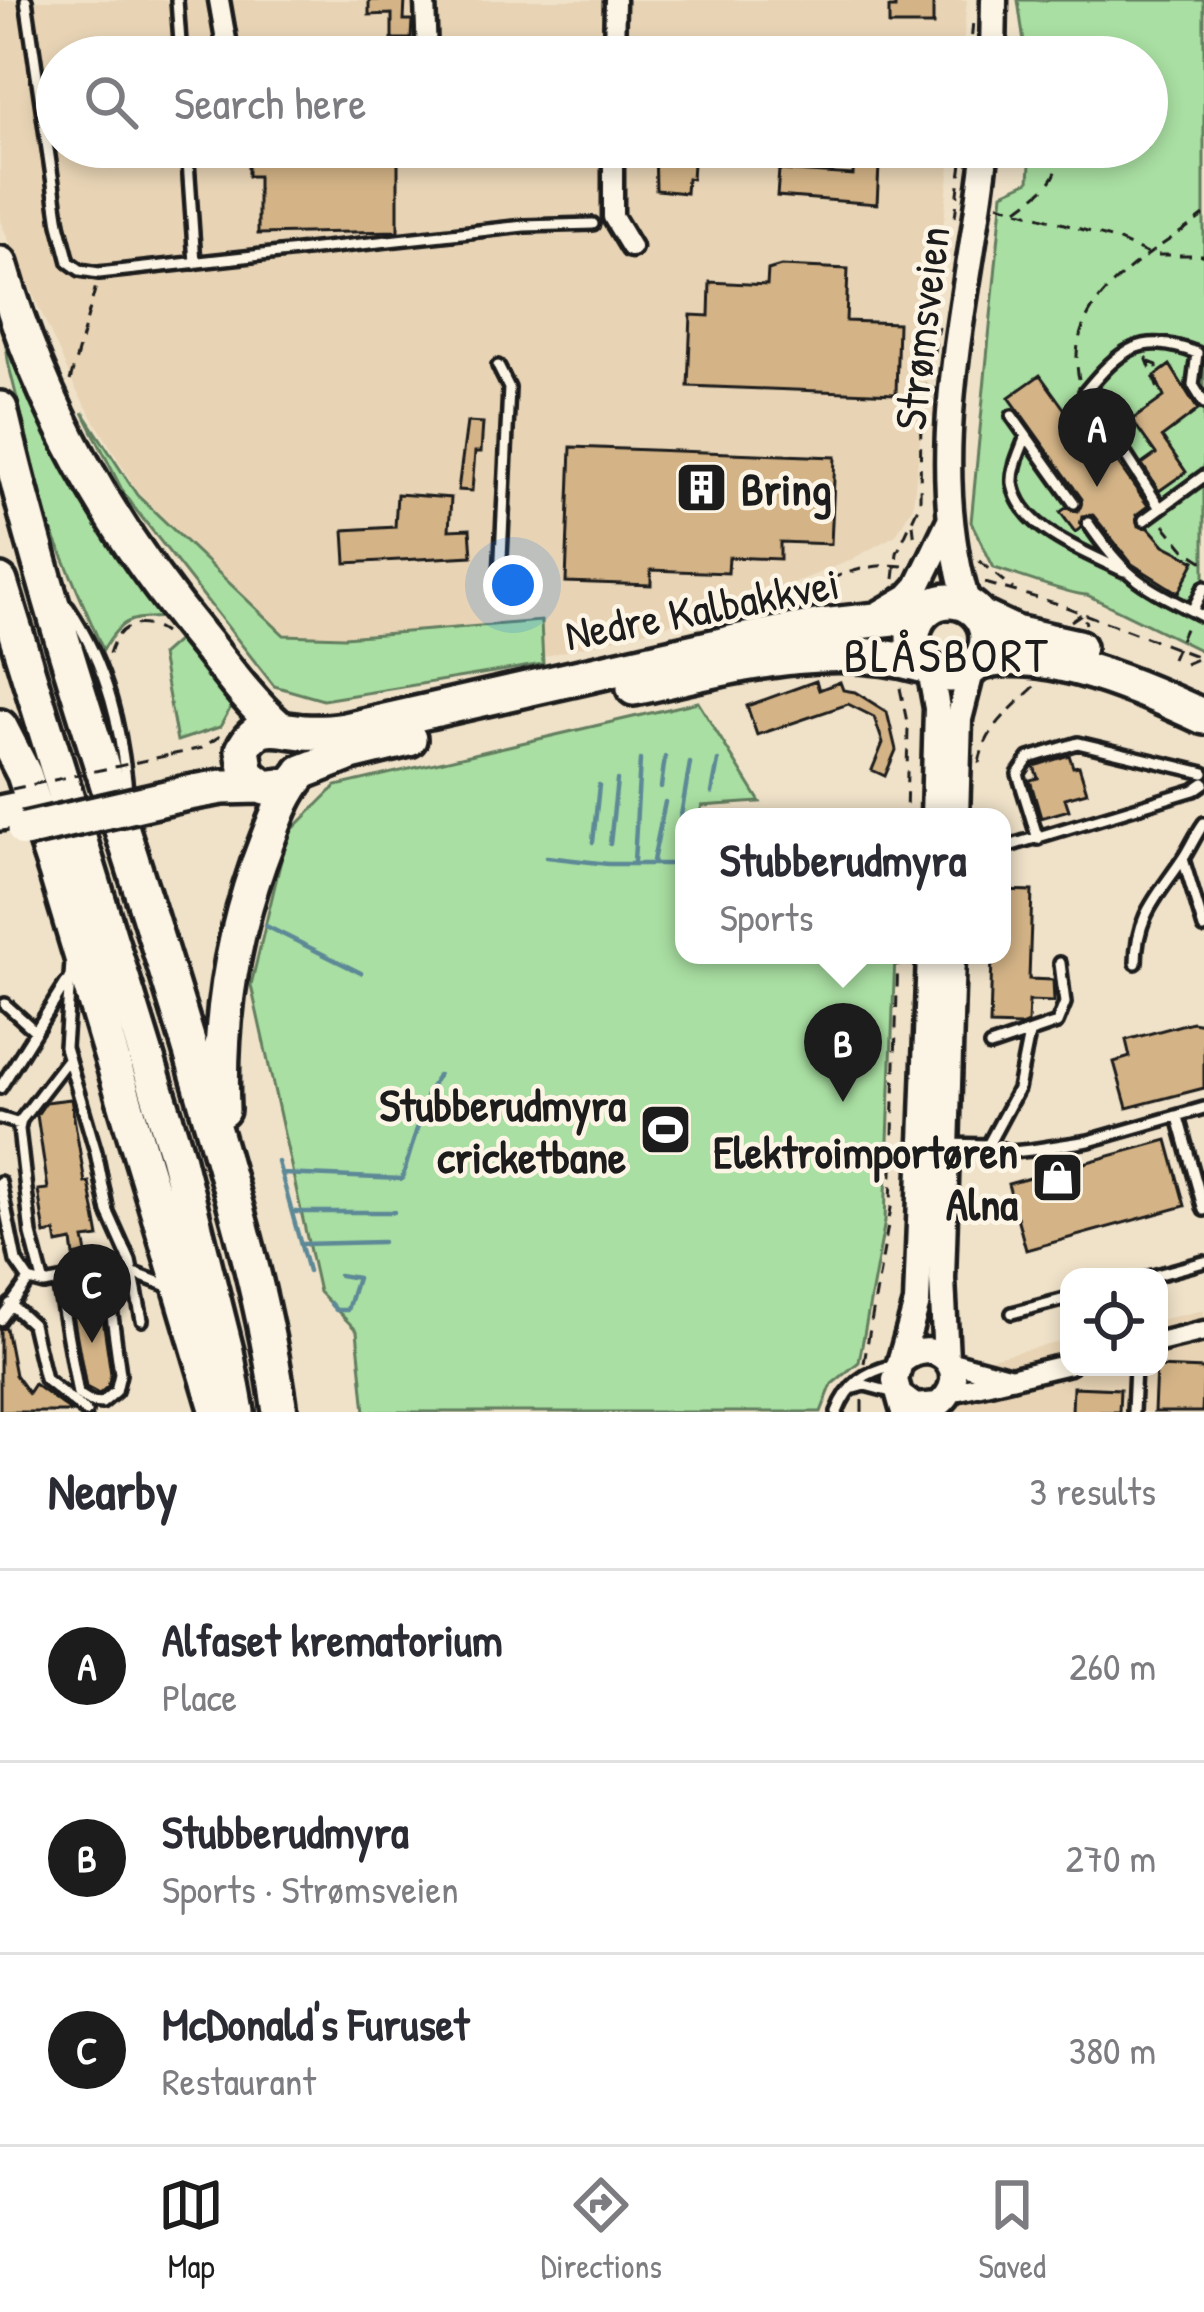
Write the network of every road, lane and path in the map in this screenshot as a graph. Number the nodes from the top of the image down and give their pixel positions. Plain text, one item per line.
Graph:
1 (26, 0) edge
2 (177, 0) edge
3 (219, 0) edge
4 (425, 0) edge
5 (615, 0) edge
6 (984, 5) edge
7 (180, 36) edge
8 (226, 36) edge
9 (426, 36) edge
10 (614, 36) edge
11 (976, 36) edge
12 (989, 36) edge
13 (36, 68) edge
14 (51, 168) edge
15 (188, 168) edge
16 (613, 168) edge
17 (961, 168) edge
18 (983, 168) edge
19 (1058, 168) edge
20 (997, 204) dead end
21 (1017, 210) junction
22 (1204, 215) edge
23 (593, 224) dead end
24 (954, 227) dead end
25 (631, 248) dead end
26 (1153, 255) junction
27 (1204, 255) edge
28 (195, 263) junction
29 (0, 264) edge
30 (99, 273) junction
31 (941, 311) dead end
32 (1142, 344) junction
33 (1148, 361) junction
34 (498, 366) dead end
35 (1157, 370) dead end
36 (1158, 389) dead end
37 (62, 391) dead end
38 (1084, 392) junction
39 (1204, 403) edge
40 (0, 409) edge
41 (1012, 416) dead end
42 (921, 420) junction
43 (928, 421) dead end
44 (1026, 436) junction
45 (1204, 476) edge
46 (1074, 502) dead end
47 (1160, 508) junction
48 (950, 520) junction
49 (1144, 520) dead end
50 (1088, 524) dead end
51 (1164, 525) dead end
52 (974, 553) dead end
53 (1204, 562) edge
54 (1124, 571) junction
55 (500, 578) dead end
56 (0, 582) edge
57 (1204, 586) edge
58 (893, 590) dead end
59 (1015, 590) junction
60 (974, 601) junction
61 (924, 611) junction
62 (1192, 611) junction
63 (1204, 617) edge
64 (864, 623) junction
65 (174, 642) dead end
66 (1177, 648) junction
67 (108, 658) dead end
68 (1172, 658) dead end
69 (975, 665) junction
70 (1198, 668) edge
71 (917, 671) junction
72 (1040, 682) dead end
73 (1204, 717) edge
74 (284, 729) junction
75 (1, 730) edge
76 (235, 740) junction
77 (979, 766) dead end
78 (1204, 773) edge
79 (176, 774) junction
80 (283, 781) junction
81 (1204, 783) edge
82 (906, 808) edge
83 (934, 808) edge
84 (956, 808) edge
85 (11, 815) edge
86 (1204, 823) edge
87 (1038, 839) junction
88 (1011, 846) edge
89 (1183, 859) junction
90 (1204, 928) edge
91 (76, 934) junction
92 (1060, 963) dead end
93 (1136, 963) dead end
94 (898, 964) edge
95 (930, 964) edge
96 (952, 964) edge
97 (68, 979) junction
98 (5, 1004) dead end
99 (34, 1030) junction
100 (1029, 1034) junction
101 (990, 1046) dead end
102 (68, 1058) junction
103 (0, 1088) edge
104 (1204, 1108) edge
105 (1178, 1117) junction
106 (0, 1118) edge
107 (20, 1124) junction
108 (945, 1144) junction
109 (988, 1145) junction
110 (225, 1168) junction
111 (0, 1181) edge
112 (1204, 1210) edge
113 (1204, 1262) edge
114 (132, 1270) junction
115 (106, 1272) junction
116 (1168, 1272) edge
117 (29, 1280) junction
118 (58, 1282) junction
119 (44, 1284) junction
120 (185, 1293) junction
121 (1060, 1300) edge
122 (10, 1304) junction
123 (1012, 1313) dead end
124 (0, 1319) edge
125 (142, 1320) dead end
126 (1204, 1331) edge
127 (1168, 1340) edge
128 (947, 1360) junction
129 (901, 1362) junction
130 (864, 1365) dead end
131 (1060, 1366) edge
132 (1135, 1376) edge
133 (1011, 1378) junction
134 (848, 1389) junction
135 (862, 1394) dead end
136 (903, 1402) edge
137 (946, 1402) edge
138 (86, 1412) edge
139 (218, 1412) edge
140 (237, 1412) edge
141 (280, 1412) edge
142 (837, 1412) edge
143 (862, 1412) edge
144 (1133, 1412) edge

1 - 13 lane
2 - 7 lane
3 - 8 street
4 - 9 street
5 - 10 street
6 - 11 path
6 - 12 main road
14 - 30 lane
15 - 28 lane
16 - 25 street
17 - 24 path
18 - 48 main road, Strømsveien
19 - 21 path
20 - 21 path
21 - 26 path
22 - 26 path
23 - 28 lane
26 - 27 path
26 - 38 path
28 - 30 lane
29 - 74 highway
30 - 37 path
31 - 42 path
32 - 33 path
32 - 38 lane
32 - 39 lane
33 - 35 path
33 - 36 path
34 - 55 lane
38 - 47 lane
40 - 110 highway
41 - 44 lane
42 - 43 path
42 - 58 path
44 - 46 lane
44 - 54 lane
45 - 47 lane
47 - 49 lane
48 - 60 main road, Strømsveien
48 - 61 main road, Strømsveien
48 - 64 main road, Strømsveien
50 - 54 lane
51 - 53 path
52 - 59 path
54 - 62 lane
56 - 140 highway
57 - 62 lane
59 - 60 path
59 - 66 path
60 - 61 highway
60 - 69 highway
60 - 70 highway
61 - 64 highway, Nedre Kalbakkvei
61 - 71 highway
62 - 63 lane
62 - 66 path
64 - 74 highway, Nedre Kalbakkvei
65 - 67 path
66 - 68 path
66 - 70 path
69 - 71 highway
69 - 73 highway
69 - 84 main road
71 - 80 highway, Nedre Kalbakkvei
71 - 82 path
71 - 83 main road
72 - 77 path
74 - 76 highway
74 - 80 highway
75 - 91 highway
76 - 79 path
76 - 79 highway
76 - 80 highway
78 - 87 lane
79 - 80 highway, Nedre Kalbakkvei
79 - 85 highway, bridge
79 - 85 path, bridge
80 - 110 highway
81 - 87 lane
86 - 89 lane
87 - 88 lane
89 - 90 lane
89 - 93 lane
91 - 97 lane
91 - 120 highway
92 - 100 lane
94 - 130 path
95 - 129 main road
96 - 108 main road
97 - 99 lane
97 - 102 lane
98 - 99 lane
99 - 103 lane
100 - 101 lane
100 - 109 lane
102 - 107 lane
102 - 114 lane
104 - 105 lane
105 - 109 lane
105 - 112 lane
106 - 107 lane
107 - 119 lane
108 - 109 lane
108 - 128 main road
110 - 141 highway
111 - 117 lane
113 - 116 lane
114 - 115 lane
114 - 120 lane
114 - 125 lane
115 - 118 lane
115 - 118 lane
117 - 119 lane
117 - 122 lane
118 - 119 lane
120 - 139 highway
121 - 123 lane
122 - 124 lane
122 - 138 lane
126 - 127 street
128 - 129 main road
128 - 133 street
128 - 137 main road
129 - 134 lane
129 - 136 main road
131 - 133 street
132 - 144 lane
133 - 137 street
134 - 136 lane
134 - 142 lane
135 - 143 path
136 - 137 main road

